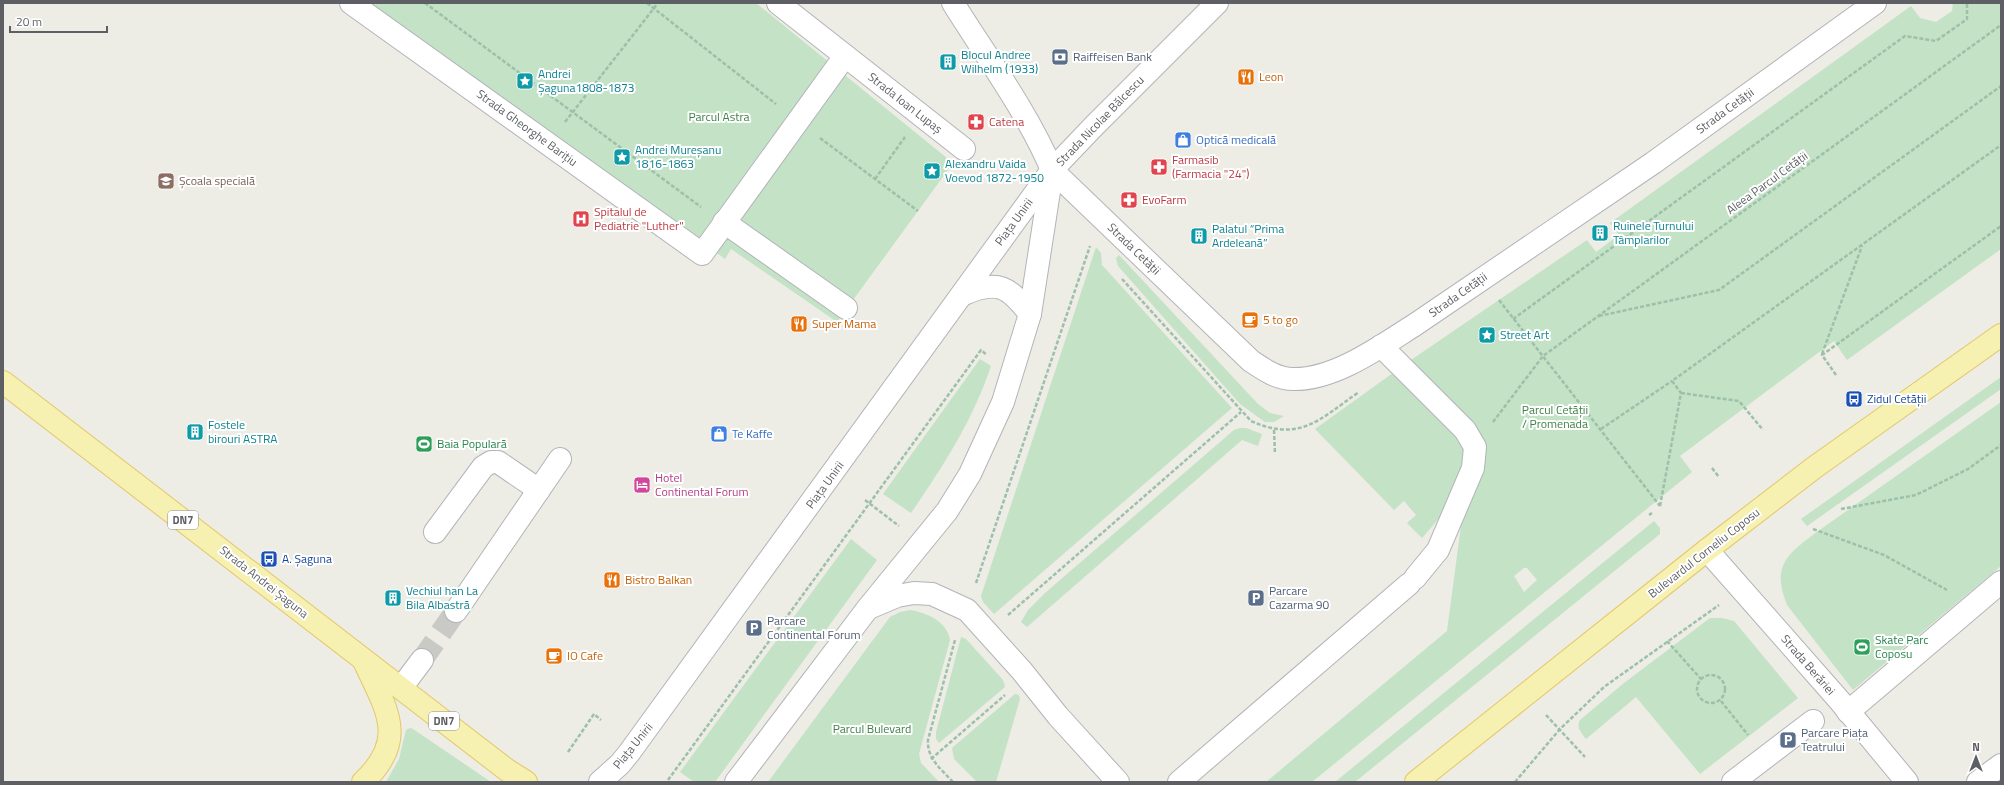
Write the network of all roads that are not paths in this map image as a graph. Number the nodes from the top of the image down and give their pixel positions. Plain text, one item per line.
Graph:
1 (351, 3) edge
2 (778, 3) edge
3 (953, 3) edge
4 (1217, 3) edge
5 (1875, 3) edge
6 (845, 56) junction
7 (964, 149) dead end
8 (1052, 170) junction
9 (724, 222) junction
10 (964, 294) junction
11 (846, 308) dead end
12 (1030, 314) junction
13 (2001, 335) edge
14 (1381, 346) junction
15 (7, 390) edge
16 (560, 459) dead end
17 (539, 490) junction
18 (435, 532) dead end
19 (1707, 550) junction
20 (2001, 582) edge
21 (868, 608) junction
22 (456, 611) tunnel mouth
23 (363, 658) junction
24 (422, 660) tunnel mouth
25 (401, 688) junction
26 (1848, 712) junction
27 (1813, 721) dead end
28 (2001, 765) edge
29 (624, 773) edge
30 (363, 782) edge
31 (526, 782) edge
32 (600, 782) edge
33 (736, 782) edge
34 (1118, 782) edge
35 (1179, 782) edge
36 (1416, 782) edge
37 (1733, 782) edge
38 (1907, 782) edge
39 (1978, 782) edge

1 - 9 street, Strada Gheorghe Barițiu
2 - 6 street, Strada Ioan Lupaș
3 - 8 street
4 - 8 street, Strada Nicolae Bălcescu
5 - 14 street, Strada Cetății
6 - 7 street, Strada Ioan Lupaș
6 - 9 street
8 - 10 street, Piața Unirii
8 - 12 street, Piața Unirii
8 - 14 street, Strada Cetății
9 - 11 street
10 - 12 street
10 - 29 street, Piața Unirii
12 - 21 street, Piața Unirii
13 - 19 main road, Bulevardul Corneliu Coposu
14 - 35 street
15 - 23 main road, Strada Andrei Șaguna / DN7
16 - 17 street
17 - 18 street
17 - 22 street
19 - 26 street, Strada Berăriei
19 - 36 main road, Bulevardul Corneliu Coposu
20 - 26 street
21 - 33 street, Piața Unirii
21 - 34 street
23 - 25 main road, Strada Andrei Șaguna / DN7
23 - 30 main road, DN7
24 - 25 street
25 - 31 main road, Strada Andrei Șaguna / DN7
26 - 38 street, Strada Berăriei
27 - 37 street
28 - 39 street
29 - 32 street, Piața Unirii

